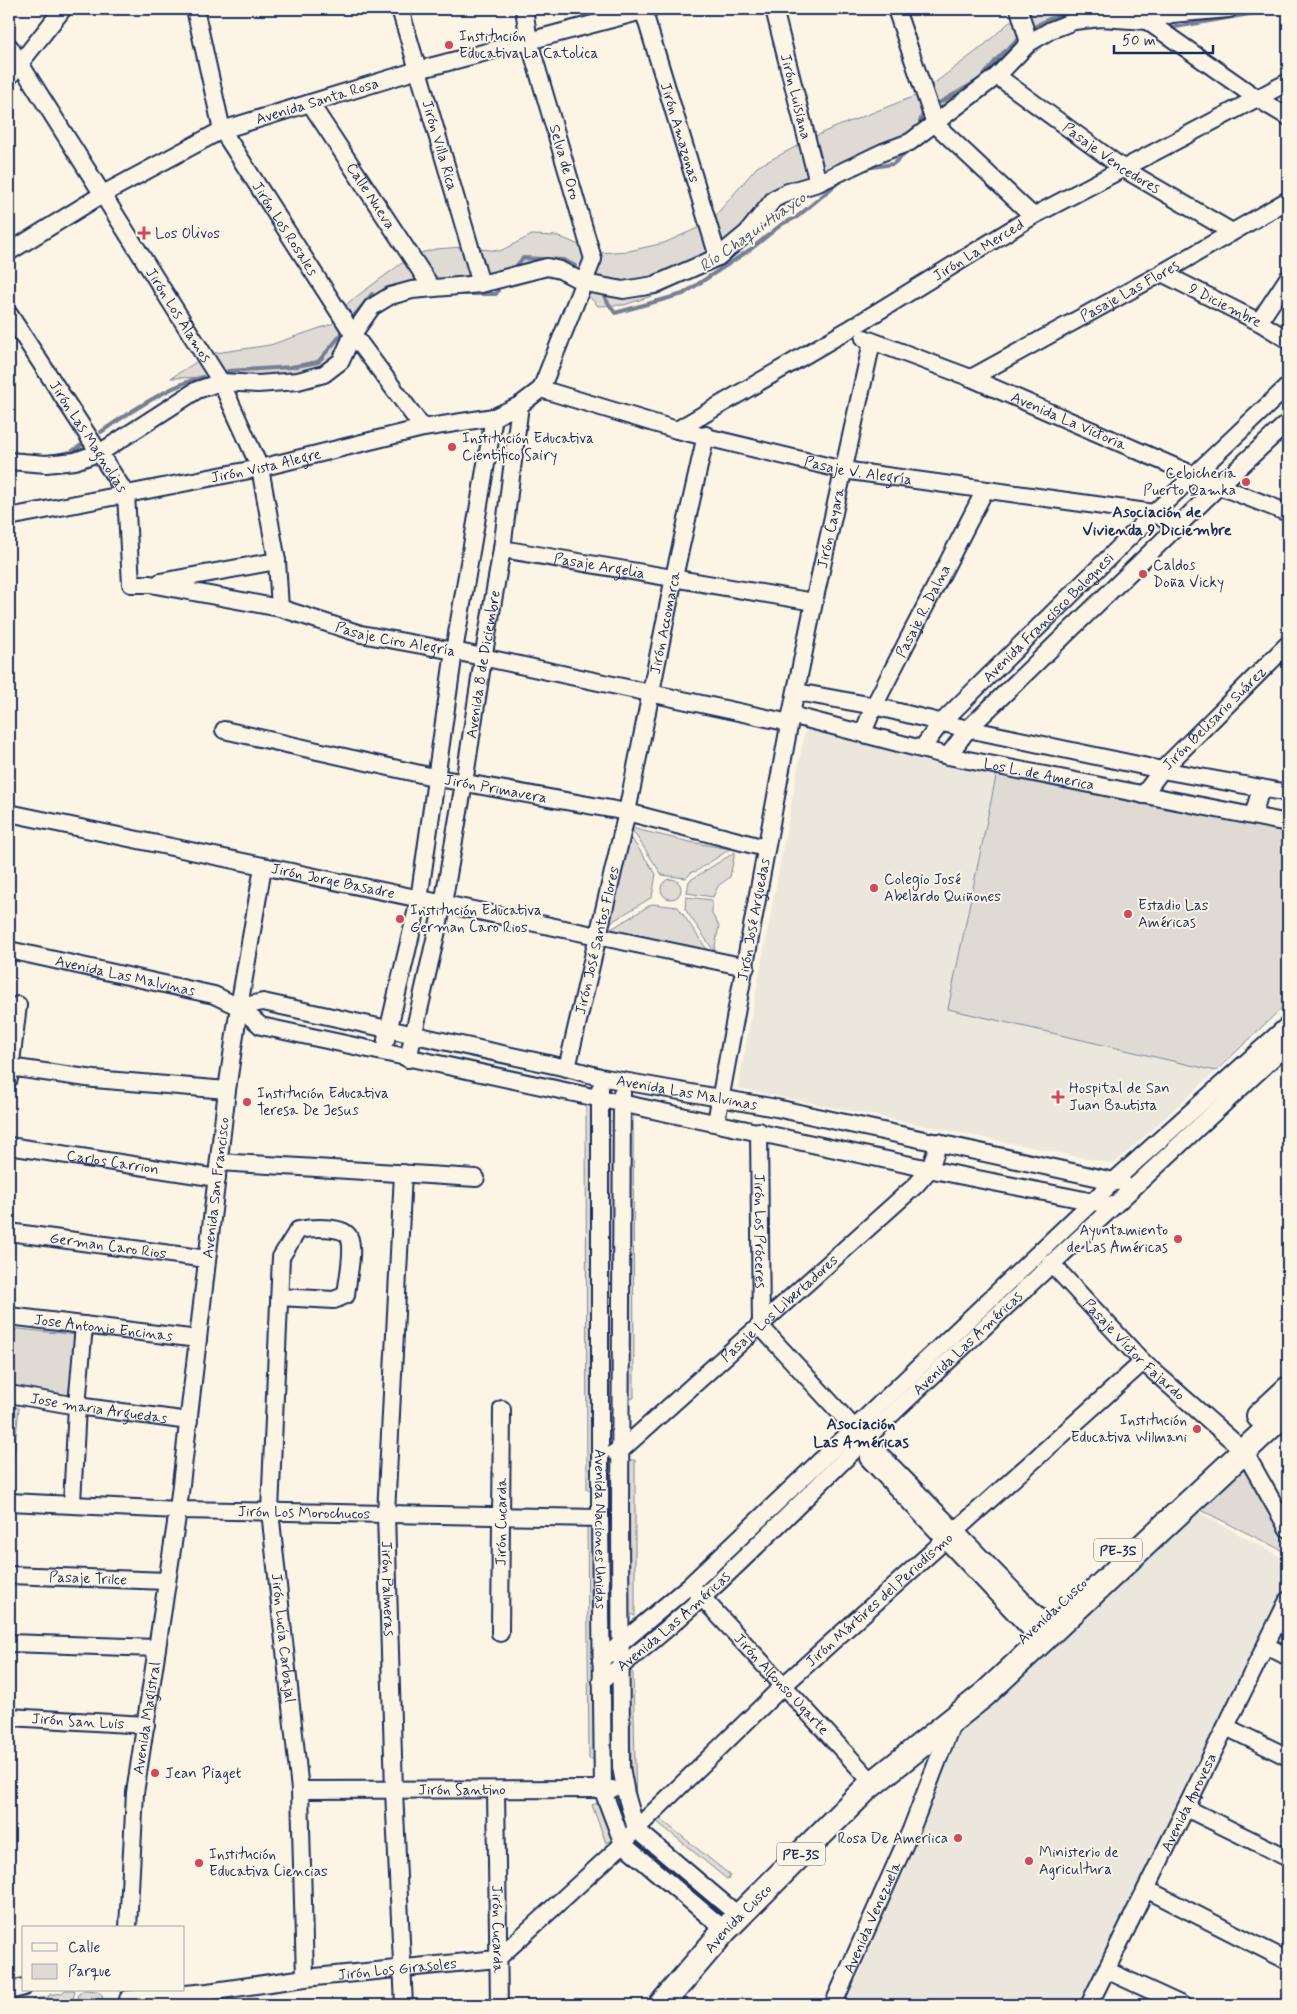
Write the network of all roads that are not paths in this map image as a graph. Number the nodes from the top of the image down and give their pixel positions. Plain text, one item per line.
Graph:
1 (63, 9) edge
2 (195, 9) edge
3 (400, 9) edge
4 (524, 9) edge
5 (646, 9) edge
6 (774, 9) edge
7 (896, 9) edge
8 (1019, 9) edge
9 (1229, 9) edge
10 (1145, 15) edge
11 (529, 41) junction
12 (1029, 42) junction
13 (9, 46) edge
14 (20, 63) junction
15 (418, 70) junction
16 (997, 76) junction
17 (9, 77) edge
18 (1288, 82) edge
19 (1258, 99) junction
20 (310, 103) junction
21 (1288, 117) edge
22 (935, 124) junction
23 (222, 130) junction
24 (1124, 169) junction
25 (818, 183) junction
26 (103, 194) junction
27 (1288, 200) edge
28 (1033, 216) junction
29 (1232, 232) junction
30 (9, 252) edge
31 (718, 256) junction
32 (1162, 273) junction
33 (1288, 278) edge
34 (481, 284) junction
35 (585, 284) junction
36 (432, 288) junction
37 (9, 314) edge
38 (1259, 322) junction
39 (848, 330) junction
40 (353, 334) junction
41 (1288, 340) edge
42 (872, 342) junction
43 (971, 378) junction
44 (221, 382) junction
45 (1288, 386) edge
46 (541, 389) junction
47 (520, 404) junction
48 (494, 418) junction
49 (1288, 422) edge
50 (423, 428) junction
51 (676, 430) junction
52 (706, 435) junction
53 (101, 452) junction
54 (9, 461) edge
55 (260, 468) junction
56 (843, 470) junction
57 (1194, 475) junction
58 (1219, 486) junction
59 (985, 490) junction
60 (126, 494) junction
61 (1154, 513) junction
62 (1288, 513) edge
63 (9, 517) edge
64 (1177, 528) junction
65 (502, 549) junction
66 (277, 562) junction
67 (674, 577) junction
68 (150, 584) junction
69 (814, 602) junction
70 (280, 608) junction
71 (1045, 620) junction
72 (1066, 634) junction
73 (1288, 644) edge
74 (454, 651) junction
75 (483, 659) junction
76 (797, 692) junction
77 (651, 694) junction
78 (874, 706) junction
79 (790, 719) junction
80 (941, 723) junction
81 (224, 730) dead end
82 (968, 730) junction
83 (863, 733) junction
84 (922, 748) junction
85 (948, 756) junction
86 (1162, 770) junction
87 (438, 778) junction
88 (464, 783) junction
89 (1261, 788) junction
90 (1288, 793) edge
91 (1143, 795) junction
92 (627, 812) junction
93 (9, 813) edge
94 (1253, 816) junction
95 (1288, 823) edge
96 (765, 848) junction
97 (263, 867) junction
98 (419, 900) junction
99 (444, 904) junction
100 (600, 935) junction
101 (9, 950) edge
102 (746, 967) junction
103 (18, 1005) dead end
104 (239, 1007) junction
105 (388, 1030) junction
106 (414, 1036) junction
107 (1286, 1036) edge
108 (383, 1052) junction
109 (408, 1059) junction
110 (567, 1068) junction
111 (9, 1071) edge
112 (600, 1077) junction
113 (623, 1080) junction
114 (227, 1090) junction
115 (722, 1097) junction
116 (600, 1100) junction
117 (621, 1104) junction
118 (716, 1122) junction
119 (758, 1131) junction
120 (939, 1142) junction
121 (9, 1146) edge
122 (930, 1169) junction
123 (218, 1170) junction
124 (402, 1173) junction
125 (476, 1178) dead end
126 (1115, 1180) junction
127 (1135, 1186) junction
128 (1094, 1202) junction
129 (1113, 1206) junction
130 (9, 1232) edge
131 (207, 1259) junction
132 (1051, 1263) junction
133 (279, 1298) junction
134 (9, 1316) edge
135 (84, 1325) junction
136 (761, 1326) junction
137 (198, 1339) junction
138 (1143, 1362) junction
139 (1288, 1389) edge
140 (9, 1394) edge
141 (77, 1406) junction
142 (502, 1409) dead end
143 (1288, 1410) edge
144 (188, 1421) junction
145 (859, 1435) junction
146 (1238, 1446) junction
147 (620, 1451) junction
148 (601, 1456) junction
149 (9, 1502) edge
150 (72, 1503) junction
151 (178, 1510) junction
152 (270, 1511) junction
153 (386, 1514) junction
154 (501, 1516) junction
155 (600, 1518) junction
156 (1288, 1529) edge
157 (950, 1535) junction
158 (9, 1575) edge
159 (167, 1581) junction
160 (690, 1585) junction
161 (703, 1599) junction
162 (1288, 1600) edge
163 (1037, 1625) junction
164 (500, 1633) dead end
165 (9, 1643) edge
166 (621, 1645) junction
167 (1267, 1646) junction
168 (157, 1648) junction
169 (1288, 1657) edge
170 (601, 1660) junction
171 (621, 1666) junction
172 (601, 1681) junction
173 (784, 1685) junction
174 (9, 1717) edge
175 (955, 1717) junction
176 (146, 1725) junction
177 (1226, 1727) junction
178 (1288, 1757) edge
179 (873, 1783) junction
180 (624, 1788) junction
181 (300, 1790) junction
182 (394, 1791) junction
183 (496, 1791) junction
184 (602, 1791) junction
185 (1186, 1808) junction
186 (636, 1829) junction
187 (623, 1844) junction
188 (1288, 1858) edge
189 (1146, 1889) junction
190 (732, 1923) junction
191 (128, 1926) edge
192 (497, 1959) junction
193 (1288, 1961) edge
194 (402, 1968) junction
195 (1106, 1970) junction
196 (306, 1978) junction
197 (22, 1987) edge
198 (9, 1991) edge
199 (128, 1998) edge
200 (404, 2005) edge
201 (499, 2005) edge
202 (661, 2005) edge
203 (833, 2005) edge
204 (1089, 2005) edge
205 (1182, 2005) edge

1 - 14 street
2 - 23 street, Jirón Los Rosales
3 - 15 street, Jirón Villa Rica
4 - 11 street, Selva de Oro
5 - 11 street, Avenida Santa Rosa
5 - 31 street, Jirón Amazonas
6 - 25 street, Jirón Luisiana
7 - 22 street
8 - 12 street
9 - 10 street
10 - 12 street
10 - 19 street
11 - 15 street, Avenida Santa Rosa
11 - 35 street, Selva de Oro
12 - 16 street
13 - 14 street, Jirón Los Álamos
14 - 17 street
14 - 26 street, Jirón Los Álamos
15 - 20 street, Avenida Santa Rosa
15 - 34 street, Jirón Villa Rica
16 - 22 street
16 - 24 street, Pasaje Vencedores
18 - 19 street, Jirón La Merced
19 - 21 street
19 - 24 street, Jirón La Merced
20 - 23 street, Avenida Santa Rosa
20 - 36 street, Calle Nueva
22 - 25 street
22 - 28 street
23 - 26 street, Avenida Santa Rosa
23 - 40 street, Jirón Los Rosales
24 - 28 street, Jirón La Merced
24 - 29 street, Pasaje Vencedores
25 - 31 street
26 - 30 street, Avenida Santa Rosa
26 - 44 street, Jirón Los Álamos
27 - 29 street, Pasaje Las Flores
28 - 39 street, Jirón La Merced
29 - 32 street, Pasaje Las Flores
31 - 35 street
32 - 38 street, 9 Diciembre
32 - 43 street, Pasaje Las Flores
33 - 38 street
34 - 35 street
34 - 36 street
35 - 46 street
36 - 40 street
37 - 53 street, Jirón Las Magnolias
38 - 41 street, 9 Diciembre
39 - 42 street, Avenida La Victoria
39 - 51 street, Jirón La Merced
40 - 44 street
40 - 50 street, Jirón Los Rosales
42 - 43 street, Avenida La Victoria
42 - 56 street, Jirón Cayara
43 - 57 street, Avenida La Victoria
44 - 53 street
44 - 55 street, Jirón Los Álamos
45 - 57 street, Avenida Francisco Bolognesi
46 - 47 street
46 - 51 street, Pasaje V. Alegría
47 - 48 street, Jirón Vista Alegre
47 - 65 street, Avenida 8 de Diciembre
48 - 50 street, Jirón Vista Alegre
48 - 74 street, Avenida 8 de Diciembre
49 - 58 street, Avenida Francisco Bolognesi
50 - 55 street, Jirón Vista Alegre
51 - 52 street, Pasaje V. Alegría
52 - 56 street, Pasaje V. Alegría
52 - 67 street, Jirón Accomarca
53 - 54 street
53 - 60 street, Jirón Las Magnolias
55 - 60 street, Jirón Vista Alegre
55 - 66 street, Jirón Los Álamos
56 - 59 street, Pasaje V. Alegría
56 - 69 street, Jirón Cayara
57 - 58 street, Avenida La Victoria
57 - 61 street, Avenida Francisco Bolognesi
58 - 62 street, Avenida La Victoria
58 - 64 street, Avenida Francisco Bolognesi
59 - 61 street, Pasaje V. Alegría
59 - 78 street, Pasaje R. Dalna
60 - 63 street, Jirón Vista Alegre
60 - 68 street, Jirón Las Magnolias
61 - 64 street, Pasaje V. Alegría
61 - 71 street, Avenida Francisco Bolognesi
64 - 72 street, Avenida Francisco Bolognesi
65 - 67 street, Pasaje Argelia
65 - 75 street, Avenida 8 de Diciembre
66 - 68 street
66 - 70 street, Jirón Los Álamos
67 - 69 street, Pasaje Argelia
67 - 77 street, Jirón Accomarca
68 - 70 street, Pasaje Ciro Alegría
69 - 76 street, Jirón Cayara
70 - 74 street, Pasaje Ciro Alegría
71 - 72 street
71 - 80 street, Avenida Francisco Bolognesi
72 - 82 street, Avenida Francisco Bolognesi
73 - 86 street, Jirón Belisario Suárez
74 - 75 street, Pasaje Ciro Alegría
74 - 87 street, Avenida 8 de Diciembre
75 - 77 street, Pasaje Ciro Alegría
75 - 88 street, Avenida 8 de Diciembre
76 - 78 street, Los L. de America
76 - 79 street, Jirón Cayara
77 - 79 street, Pasaje Ciro Alegría
77 - 92 street, Jirón Accomarca
78 - 80 street, Los L. de America
78 - 83 street, Pasaje R. Dalna
79 - 83 street, Los L. de America
79 - 96 street, Jirón José Arguedas
80 - 82 street, Los L. de America
80 - 84 street, Avenida Francisco Bolognesi
81 - 87 street, Jirón Primavera
82 - 85 street, Avenida Francisco Bolognesi
82 - 86 street, Los L. de America
83 - 84 street, Los L. de America
84 - 85 street, Los L. de America
85 - 91 street, Los L. de America
86 - 89 street, Los L. de America
86 - 91 street, Jirón Belisario Suárez
87 - 88 street, Jirón Primavera
87 - 98 street, Avenida 8 de Diciembre
88 - 92 street, Jirón Primavera
88 - 99 street, Avenida 8 de Diciembre
89 - 90 street, Los L. de America
89 - 94 street
91 - 94 street, Los L. de America
92 - 96 street, Jirón Primavera
92 - 100 street, Jirón José Santos Flores
93 - 97 street, Jirón Jorge Basadre
94 - 95 street, Los L. de America
96 - 102 street, Jirón José Arguedas
97 - 98 street, Jirón Jorge Basadre
97 - 104 street, Avenida San Francisco
98 - 99 street, Jirón Jorge Basadre
98 - 105 street, Avenida 8 de Diciembre
99 - 100 street, Jirón Jorge Basadre
99 - 106 street, Avenida 8 de Diciembre
100 - 102 street, Jirón Jorge Basadre
100 - 110 street, Jirón José Santos Flores
101 - 104 street, Avenida Las Malvinas
102 - 115 street, Jirón José Arguedas
103 - 111 street
104 - 105 street, Avenida Las Malvinas
104 - 108 street, Avenida Las Malvinas
104 - 114 street, Avenida San Francisco
105 - 106 street, Avenida Las Malvinas
105 - 108 street, Avenida 8 de Diciembre
106 - 109 street, Avenida 8 de Diciembre
106 - 110 street, Avenida Las Malvinas
107 - 126 street, Avenida Las Américas
107 - 127 street, Avenida Las Américas
108 - 109 street, Avenida Las Malvinas
109 - 116 street, Avenida Las Malvinas
110 - 112 street, Avenida Las Malvinas
111 - 114 street
112 - 113 street, Avenida Las Malvinas
112 - 116 street, Avenida Naciones Unidas
113 - 115 street, Avenida Las Malvinas
113 - 117 street, Avenida Naciones Unidas
114 - 123 street, Avenida San Francisco
115 - 118 street, Jirón José Arguedas
115 - 120 street, Avenida Las Malvinas
116 - 117 street, Avenida Las Malvinas
116 - 148 street, Avenida Naciones Unidas
117 - 118 street, Avenida Las Malvinas
117 - 147 street, Avenida Naciones Unidas
118 - 119 street, Avenida Las Malvinas
119 - 122 street, Avenida Las Malvinas
119 - 136 street, Jirón Los Próceres
120 - 122 street, Pasaje Los Libertadores
120 - 126 street, Avenida Las Malvinas
121 - 123 street, Carlos Carrion
122 - 128 street, Avenida Las Malvinas
122 - 136 street, Pasaje Los Libertadores
123 - 124 street, Carlos Carrion
123 - 131 street, Avenida San Francisco
124 - 125 street, Carlos Carrion
124 - 153 street, Jirón Palmeras
126 - 127 street, Avenida Las Malvinas
126 - 128 street, Avenida Las Américas
127 - 129 street, Avenida Las Américas
128 - 129 street, Avenida Las Malvinas
128 - 145 street, Avenida Las Américas
129 - 132 street, Avenida Las Américas
130 - 131 street, German Caro Rios
131 - 137 street, Avenida San Francisco
132 - 138 street, Pasaje Víctor Fajardo
132 - 145 street, Avenida Las Américas
133 - 133 street, Jirón Lucía Carbajal
133 - 152 street, Jirón Lucía Carbajal
134 - 135 street, Jose Antonio Encinas
135 - 137 street, Jose Antonio Encinas
135 - 141 street
136 - 145 street
136 - 147 street, Pasaje Los Libertadores
137 - 144 street, Avenida San Francisco
138 - 146 street, Pasaje Víctor Fajardo
138 - 157 street, Jirón Mártires del Periodismo
139 - 146 highway, Avenida Cusco / PE-3S
140 - 141 street, Jose maria Arguedas
141 - 144 street, Jose maria Arguedas
141 - 150 street
142 - 154 street, Jirón Cucarda
143 - 146 highway, Avenida Cusco / PE-3S
144 - 151 street, Avenida San Francisco
145 - 157 street
145 - 160 street, Avenida Las Américas
145 - 161 street, Avenida Las Américas
146 - 156 street, Pasaje Víctor Fajardo
146 - 163 highway, Avenida Cusco / PE-3S
146 - 175 highway, Avenida Cusco / PE-3S
147 - 148 street, Pasaje Los Libertadores
147 - 166 street, Avenida Naciones Unidas
148 - 155 street, Avenida Naciones Unidas
149 - 150 street, Jirón Los Morochucos
150 - 151 street, Jirón Los Morochucos
151 - 152 street, Jirón Los Morochucos
151 - 159 street, Avenida Magistral
152 - 153 street, Jirón Los Morochucos
152 - 181 street, Jirón Lucía Carbajal
153 - 154 street, Jirón Los Morochucos
153 - 182 street, Jirón Palmeras
154 - 155 street, Jirón Los Morochucos
154 - 164 street, Jirón Cucarda
155 - 170 street, Avenida Naciones Unidas
157 - 163 street
157 - 173 street, Jirón Mártires del Periodismo
158 - 159 street, Pasaje Trilce
159 - 168 street, Avenida Magistral
160 - 161 street, Jirón Alfonso Ugarte
160 - 166 street, Avenida Las Américas
161 - 171 street, Avenida Las Américas
161 - 173 street, Jirón Alfonso Ugarte
162 - 167 street, Avenida Aprovesa
163 - 175 highway, Avenida Cusco / PE-3S
165 - 168 street
166 - 170 street, Avenida Las Américas
166 - 171 street, Avenida Naciones Unidas
167 - 169 street
167 - 177 street, Avenida Aprovesa
168 - 176 street, Avenida Magistral
170 - 172 street, Avenida Naciones Unidas
171 - 172 street, Avenida Las Américas
171 - 180 street, Avenida Naciones Unidas
172 - 184 street, Avenida Naciones Unidas
173 - 179 street, Jirón Alfonso Ugarte
173 - 186 street, Jirón Mártires del Periodismo
174 - 176 street, Jirón San Luis
175 - 179 highway, Avenida Cusco / PE-3S
175 - 203 street, Avenida Venezuela
176 - 191 street, Avenida Magistral
177 - 178 street
177 - 185 street, Avenida Aprovesa
179 - 190 highway, Avenida Cusco / PE-3S
180 - 184 street, Jirón Santino
180 - 186 street, Avenida Naciones Unidas
181 - 182 street, Jirón Santino
181 - 196 street, Jirón Lucía Carbajal
182 - 183 street, Jirón Santino
182 - 194 street, Jirón Palmeras
183 - 184 street, Jirón Santino
183 - 192 street, Jirón Cucarda
184 - 187 street, Avenida Naciones Unidas
185 - 188 street
185 - 189 street, Avenida Aprovesa
186 - 187 street, Jirón Mártires del Periodismo
186 - 190 street
187 - 190 street, Avenida Naciones Unidas
187 - 192 street
189 - 193 street
189 - 195 street, Avenida Aprovesa
190 - 202 highway, Avenida Cusco / PE-3S
192 - 194 street, Jirón Los Girasoles
192 - 201 street, Jirón Cucarda
194 - 196 street, Jirón Los Girasoles
194 - 200 street, Jirón Palmeras
195 - 204 street, Avenida Aprovesa
195 - 205 street
196 - 199 street, Jirón Los Girasoles
197 - 198 street

